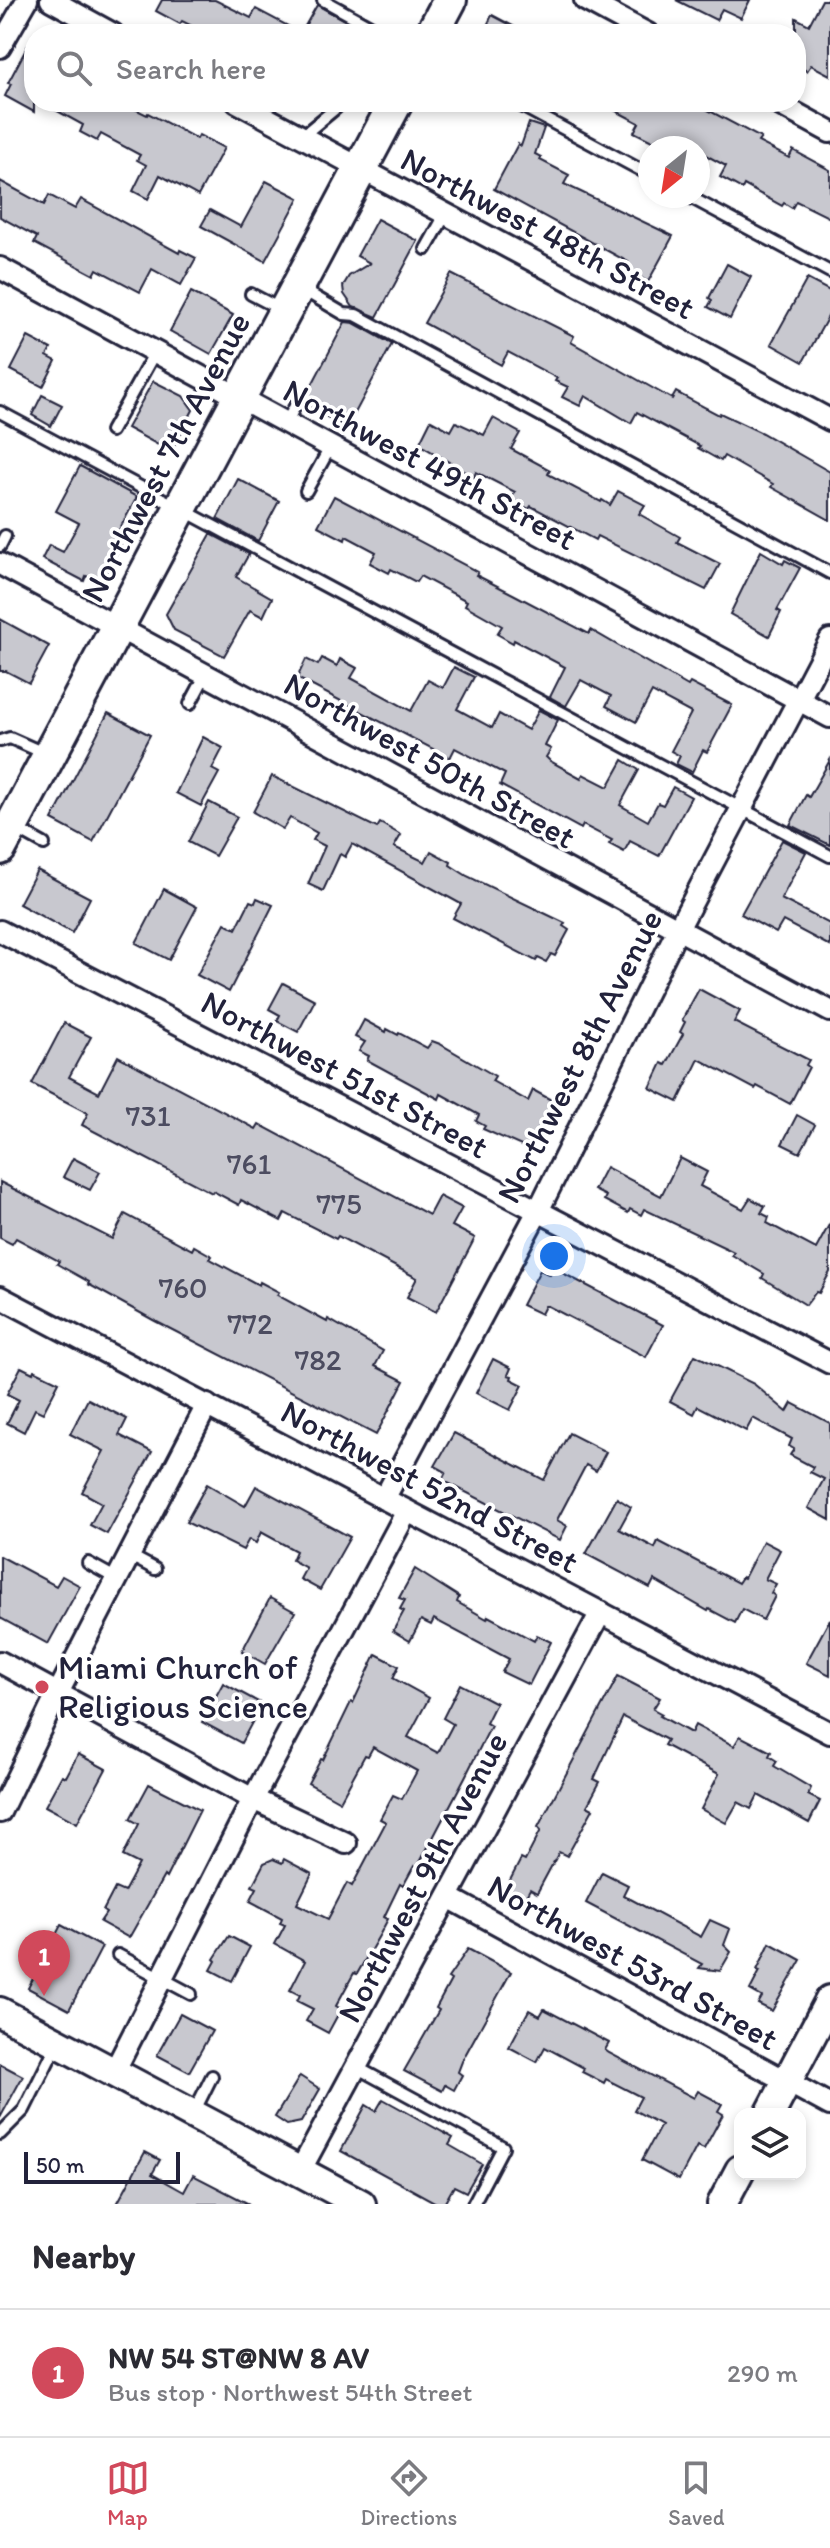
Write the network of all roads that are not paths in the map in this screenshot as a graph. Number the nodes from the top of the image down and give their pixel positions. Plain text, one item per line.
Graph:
1 (27, 0) edge
2 (51, 0) edge
3 (323, 0) edge
4 (450, 0) edge
5 (585, 0) edge
6 (95, 24) edge
7 (366, 24) edge
8 (437, 24) edge
9 (629, 24) edge
10 (0, 47) edge
11 (255, 112) edge
12 (331, 112) edge
13 (388, 112) edge
14 (533, 112) edge
15 (793, 112) edge
16 (830, 132) edge
17 (301, 137) junction
18 (360, 169) junction
19 (638, 169) edge
20 (710, 208) edge
21 (445, 215) junction
22 (426, 249) dead end
23 (0, 268) edge
24 (830, 272) edge
25 (251, 294) dead end
26 (292, 299) junction
27 (155, 352) junction
28 (240, 398) junction
29 (299, 399) dead end
30 (0, 412) edge
31 (828, 415) edge
32 (286, 423) junction
33 (111, 431) dead end
34 (331, 446) junction
35 (306, 491) dead end
36 (182, 508) junction
37 (0, 564) edge
38 (830, 573) edge
39 (119, 626) junction
40 (830, 640) edge
41 (206, 674) junction
42 (798, 700) junction
43 (190, 704) dead end
44 (830, 717) edge
45 (0, 741) edge
46 (49, 755) junction
47 (741, 809) junction
48 (6, 837) edge
49 (44, 844) dead end
50 (830, 856) edge
51 (0, 931) edge
52 (677, 931) junction
53 (830, 1011) edge
54 (538, 1211) junction
55 (0, 1297) edge
56 (830, 1363) edge
57 (207, 1405) junction
58 (384, 1499) junction
59 (407, 1511) junction
60 (129, 1555) junction
61 (88, 1563) dead end
62 (155, 1569) dead end
63 (117, 1579) junction
64 (601, 1612) junction
65 (0, 1662) edge
66 (58, 1693) junction
67 (830, 1733) edge
68 (253, 1799) junction
69 (0, 1812) edge
70 (346, 1843) dead end
71 (448, 1897) junction
72 (118, 1955) dead end
73 (161, 1979) junction
74 (191, 1994) dead end
75 (830, 2000) edge
76 (0, 2012) edge
77 (58, 2042) junction
78 (356, 2067) junction
79 (114, 2072) junction
80 (212, 2076) dead end
81 (787, 2083) junction
82 (830, 2105) edge
83 (773, 2108) edge
84 (193, 2114) junction
85 (0, 2134) edge
86 (300, 2171) junction
87 (735, 2180) edge
88 (361, 2204) edge
89 (473, 2204) edge
90 (722, 2204) edge

1 - 10 street
2 - 6 street
3 - 7 lane
4 - 8 main road
5 - 9 street
11 - 17 street, Northwest 48th Street
12 - 17 lane
13 - 18 main road, Northwest 7th Avenue
14 - 19 lane
15 - 16 street
17 - 18 street, Northwest 48th Street
18 - 21 street, Northwest 48th Street
18 - 26 main road, Northwest 7th Avenue
20 - 24 lane
21 - 22 lane
21 - 31 street, Northwest 48th Street
23 - 27 street, Northwest 49th Street
25 - 26 lane
26 - 28 main road, Northwest 7th Avenue
26 - 38 lane
27 - 28 street, Northwest 49th Street
27 - 33 lane
28 - 32 street, Northwest 49th Street
28 - 36 main road, Northwest 7th Avenue
29 - 32 lane
30 - 36 lane
32 - 34 street, Northwest 49th Street
34 - 35 lane
34 - 42 street, Northwest 49th Street
36 - 39 main road, Northwest 7th Avenue
36 - 47 lane
37 - 39 street, Northwest 50th Street
39 - 41 street, Northwest 50th Street
39 - 46 main road, Northwest 7th Avenue
40 - 42 street, Northwest 8th Avenue
41 - 43 lane
41 - 52 street, Northwest 50th Street
42 - 44 street, Northwest 49th Street
42 - 47 street, Northwest 8th Avenue
45 - 46 lane
46 - 48 main road, Northwest 7th Avenue
47 - 50 lane
47 - 52 street, Northwest 8th Avenue
48 - 49 lane
51 - 54 street, Northwest 51st Street
52 - 53 street, Northwest 50th Street
52 - 54 street, Northwest 8th Avenue
54 - 56 street, Northwest 51st Street
54 - 58 street, Northwest 8th Avenue
55 - 57 street, Northwest 52nd Street
57 - 58 street, Northwest 52nd Street
57 - 60 street
58 - 59 street, Northwest 52nd Street
59 - 64 street, Northwest 52nd Street
59 - 68 street
60 - 62 lane
60 - 63 street
61 - 63 lane
63 - 66 street
64 - 67 street, Northwest 52nd Street
64 - 71 street, Northwest 9th Avenue
65 - 66 street
66 - 68 street
66 - 69 street
68 - 70 street
68 - 73 street
71 - 78 street, Northwest 9th Avenue
71 - 81 street, Northwest 53rd Street
72 - 73 lane
73 - 74 lane
73 - 79 street
75 - 81 main road
76 - 77 main road
77 - 79 main road
77 - 85 lane
78 - 86 street, Northwest 9th Avenue
78 - 89 lane
79 - 84 main road
80 - 84 lane
81 - 82 street, Northwest 53rd Street
81 - 83 main road
84 - 86 main road
86 - 88 main road
87 - 90 main road

